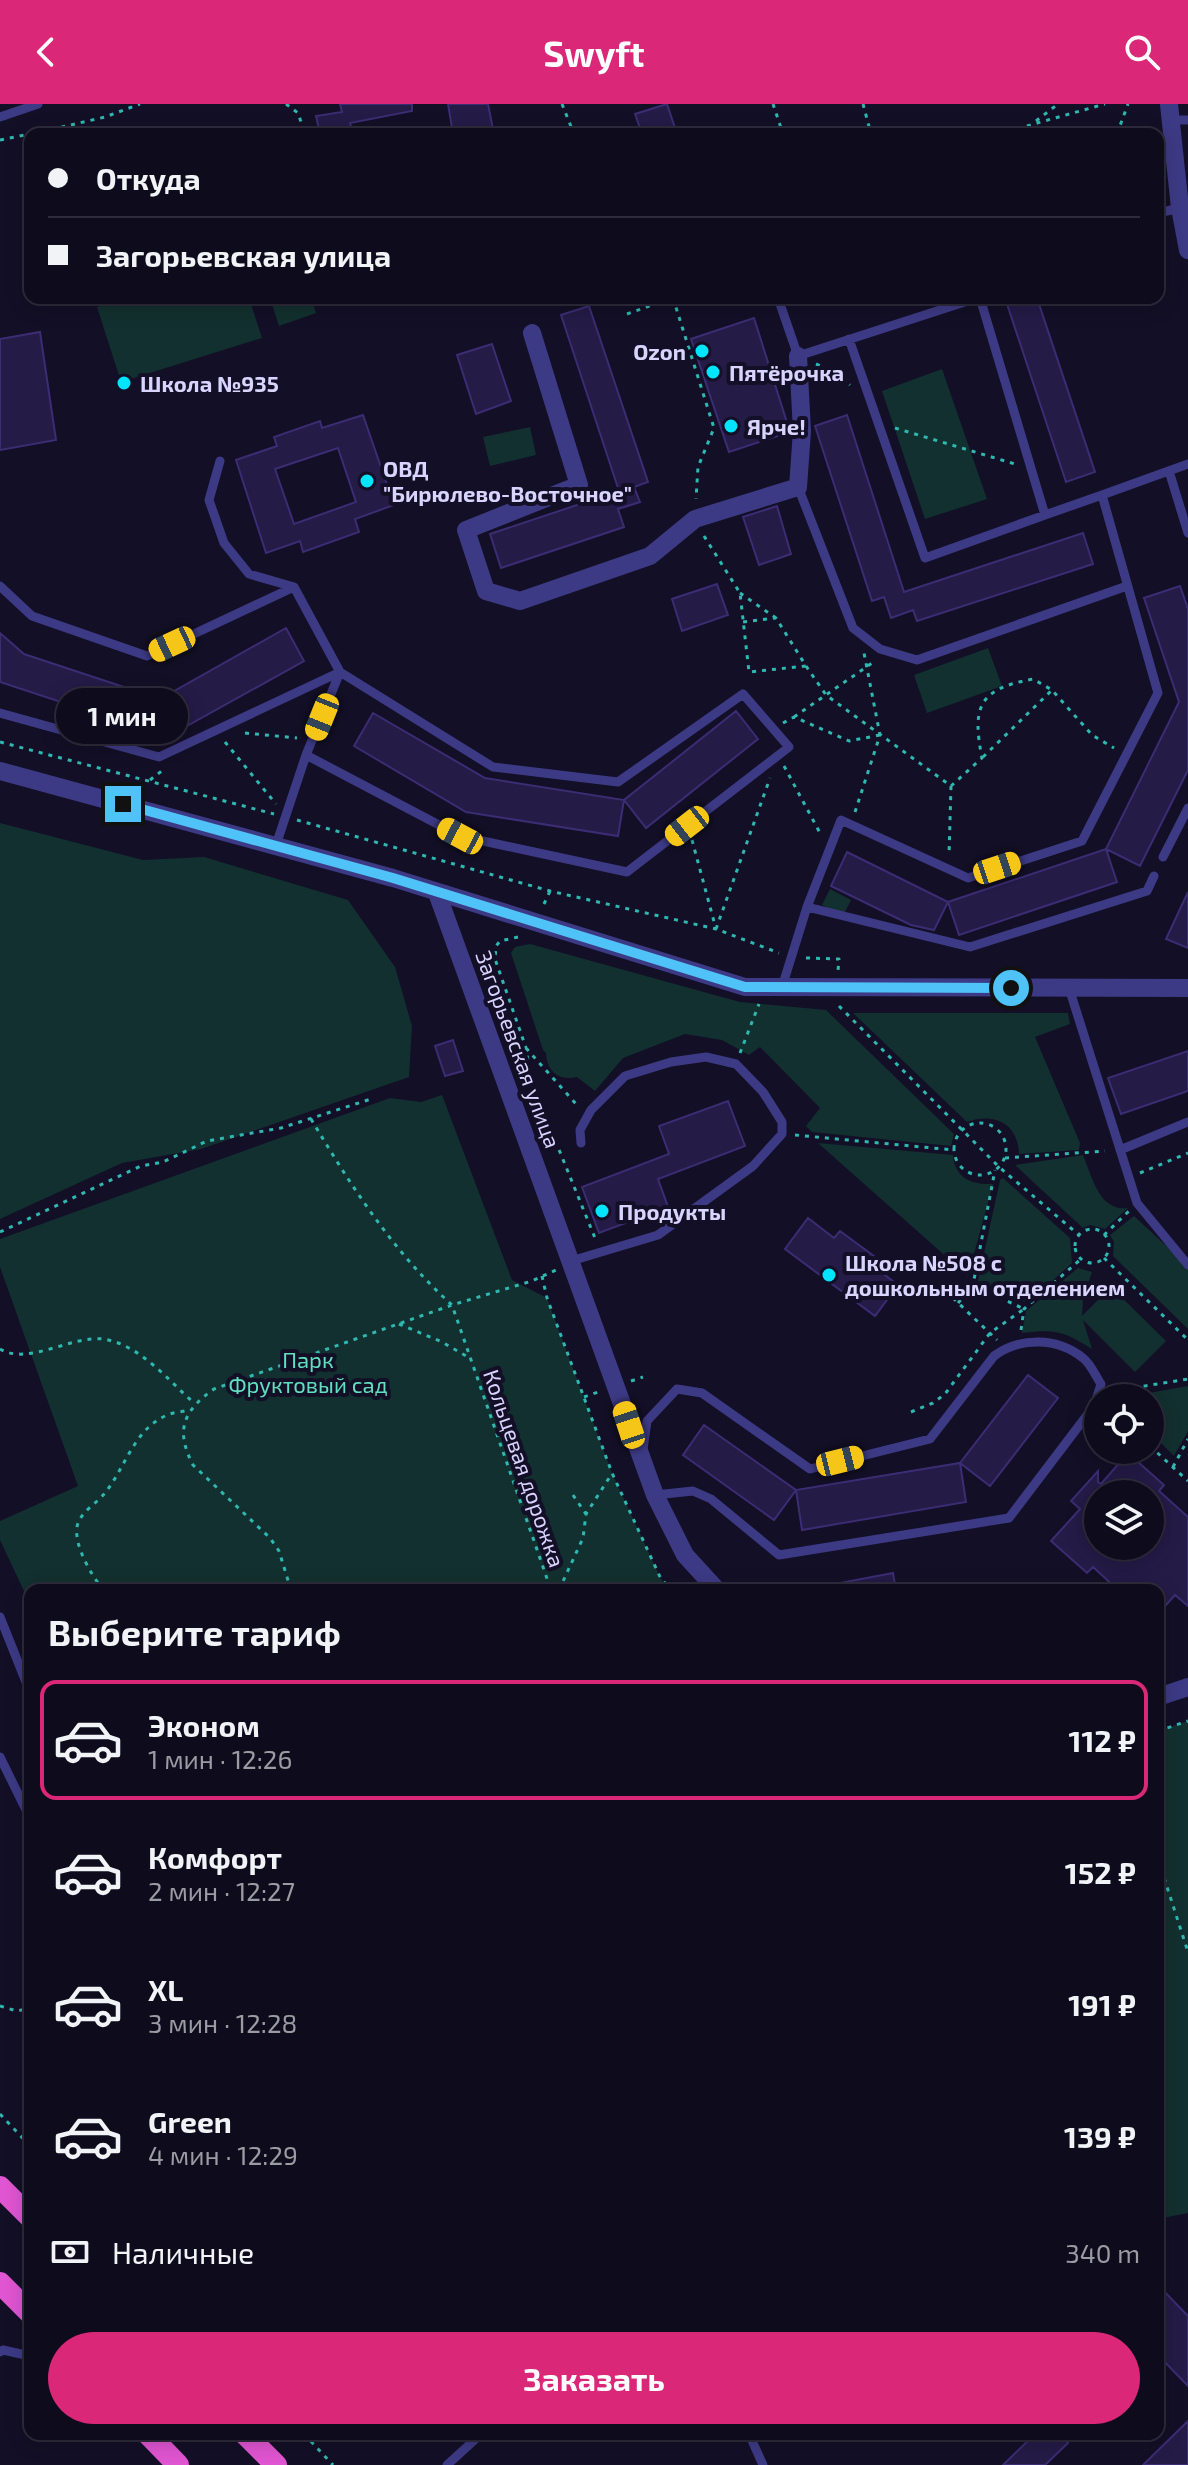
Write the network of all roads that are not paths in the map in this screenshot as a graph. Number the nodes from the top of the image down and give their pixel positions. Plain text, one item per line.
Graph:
1 (38, 104) edge
2 (1176, 115) edge
3 (0, 117) edge
4 (1180, 208) junction
5 (1164, 212) edge
6 (1188, 250) edge
7 (780, 304) edge
8 (959, 304) edge
9 (980, 304) edge
10 (532, 333) dead end
11 (849, 339) junction
12 (798, 356) junction
13 (220, 461) dead end
14 (1188, 464) edge
15 (1169, 471) junction
16 (798, 487) junction
17 (1102, 495) junction
18 (1045, 515) junction
19 (1188, 533) edge
20 (0, 586) edge
21 (1127, 586) junction
22 (294, 587) junction
23 (340, 672) junction
24 (0, 713) edge
25 (306, 755) junction
26 (0, 771) edge
27 (1188, 808) edge
28 (276, 845) junction
29 (1163, 857) dead end
30 (1154, 876) dead end
31 (437, 893) junction
32 (807, 907) junction
33 (782, 987) junction
34 (1069, 988) junction
35 (1188, 988) edge
36 (1188, 1122) edge
37 (581, 1143) dead end
38 (1120, 1150) junction
39 (571, 1261) junction
40 (1188, 1265) edge
41 (642, 1460) junction
42 (655, 1495) junction
43 (712, 1584) edge
44 (0, 1617) edge
45 (24, 1677) edge
46 (1188, 1687) edge
47 (1164, 1695) edge
48 (0, 1757) edge
49 (24, 1806) edge
50 (0, 2187) edge
51 (24, 2211) edge
52 (0, 2283) edge
53 (24, 2307) edge
54 (0, 2352) edge
55 (24, 2355) edge
56 (154, 2440) edge
57 (251, 2440) edge
58 (474, 2440) edge
59 (752, 2440) edge
60 (178, 2465) edge
61 (276, 2465) edge
62 (447, 2465) edge
63 (763, 2465) edge

1 - 3 lane
2 - 4 street
4 - 5 lane
4 - 6 street
7 - 12 lane
8 - 11 lane
9 - 18 lane
10 - 16 street
11 - 12 lane
11 - 18 lane
12 - 16 street
13 - 22 lane
14 - 15 lane
15 - 17 lane
15 - 19 lane
16 - 21 lane
17 - 18 lane
17 - 21 lane
20 - 22 lane
21 - 32 lane
22 - 23 lane
23 - 24 lane
23 - 25 lane
23 - 25 lane
25 - 28 lane
26 - 28 street
27 - 29 lane
28 - 31 street
30 - 32 lane
31 - 33 street
31 - 39 street, Загорьевская улица
32 - 33 lane
33 - 34 street
34 - 35 street
34 - 38 lane
36 - 38 lane
37 - 39 lane
38 - 40 lane
39 - 41 street, Загорьевская улица
41 - 42 street, Загорьевская улица
41 - 42 lane
42 - 43 street, Загорьевская улица
44 - 45 lane
46 - 47 street
48 - 49 lane
50 - 51 highway
52 - 53 highway
54 - 55 lane
56 - 60 highway
57 - 61 highway
58 - 62 lane
59 - 63 lane

